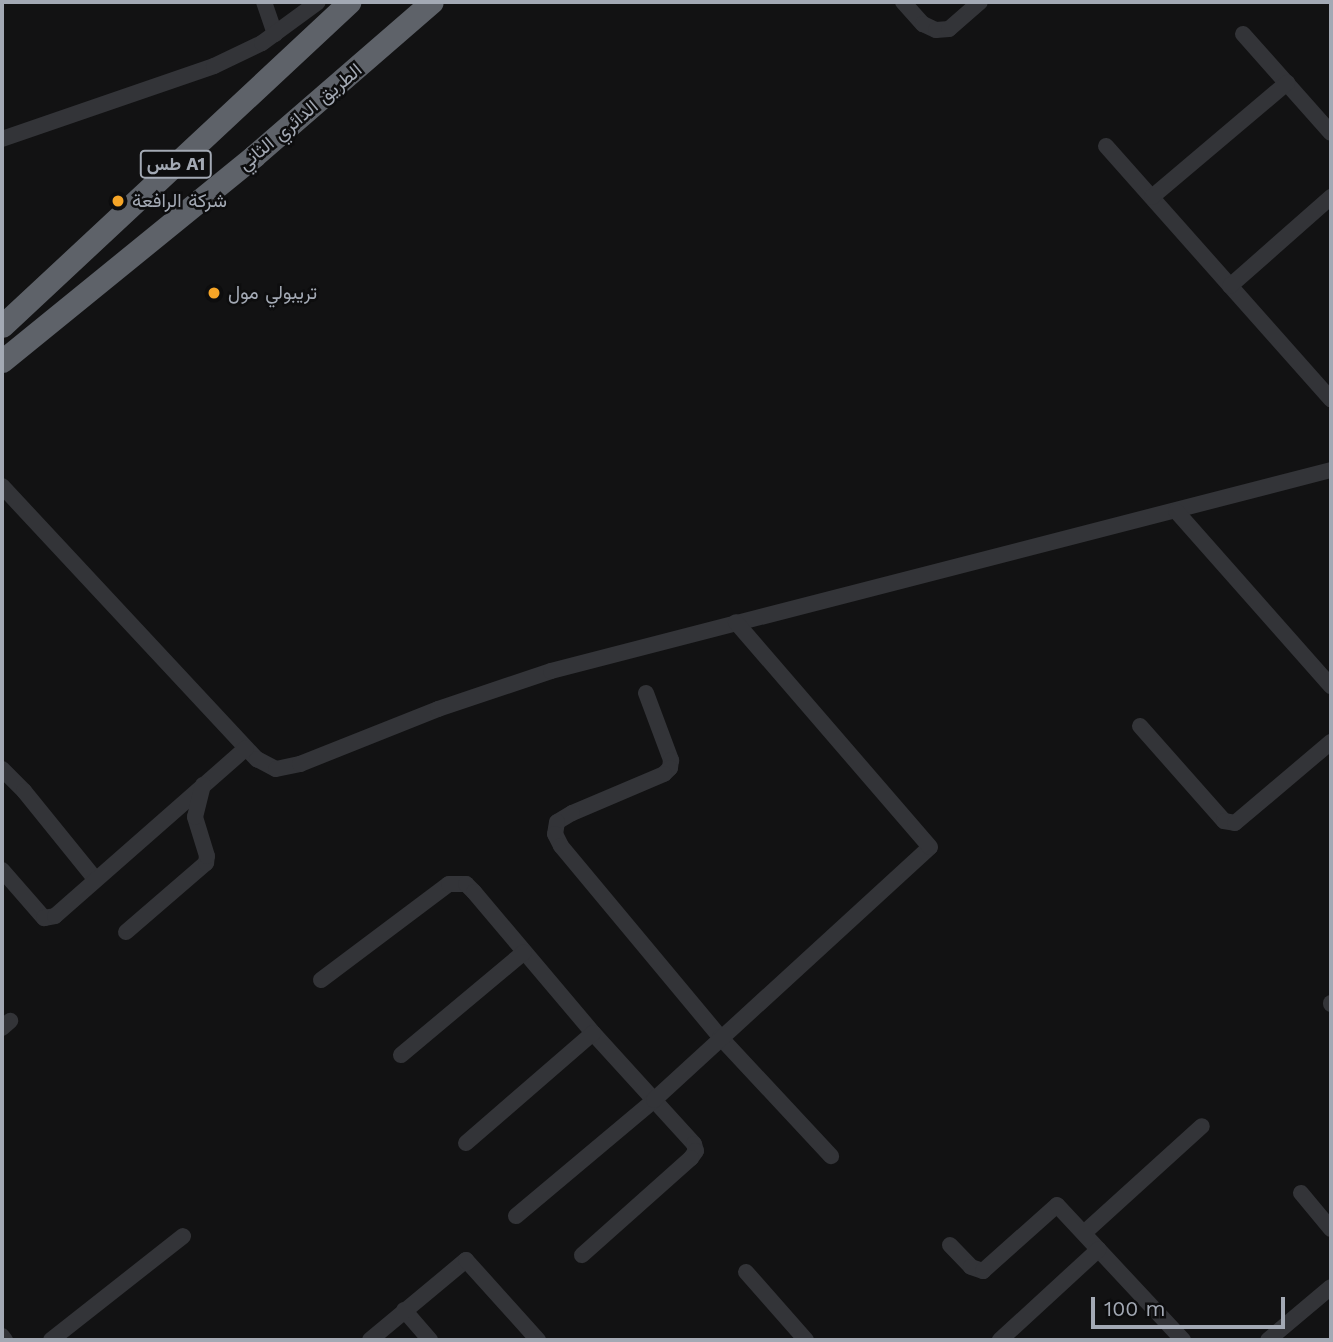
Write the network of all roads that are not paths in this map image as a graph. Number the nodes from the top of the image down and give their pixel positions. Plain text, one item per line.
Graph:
1 (264, 2) edge
2 (318, 2) edge
3 (349, 2) edge
4 (369, 2) edge
5 (412, 2) edge
6 (432, 2) edge
7 (903, 2) edge
8 (979, 2) edge
9 (275, 34) junction
10 (1244, 34) dead end
11 (1287, 83) junction
12 (228, 115) junction
13 (1331, 133) edge
14 (2, 139) edge
15 (1106, 146) dead end
16 (254, 156) junction
17 (1152, 197) junction
18 (1331, 197) edge
19 (1230, 286) junction
20 (2, 326) edge
21 (2, 361) edge
22 (1331, 399) edge
23 (1331, 470) edge
24 (2, 486) edge
25 (1176, 511) junction
26 (736, 622) junction
27 (1331, 686) edge
28 (646, 693) dead end
29 (1140, 726) dead end
30 (1331, 742) edge
31 (246, 748) junction
32 (2, 769) edge
33 (204, 785) junction
34 (2, 870) edge
35 (96, 880) junction
36 (126, 932) dead end
37 (524, 953) junction
38 (321, 980) dead end
39 (593, 1033) junction
40 (720, 1037) junction
41 (401, 1055) dead end
42 (654, 1100) junction
43 (1202, 1126) dead end
44 (466, 1143) dead end
45 (831, 1156) dead end
46 (1301, 1193) dead end
47 (516, 1216) dead end
48 (1331, 1229) edge
49 (1084, 1233) junction
50 (183, 1237) dead end
51 (950, 1245) dead end
52 (1099, 1249) junction
53 (582, 1255) dead end
54 (746, 1272) dead end
55 (1331, 1287) edge
56 (404, 1310) junction
57 (2, 1336) edge
58 (5, 1340) edge
59 (51, 1340) edge
60 (370, 1340) edge
61 (430, 1340) edge
62 (538, 1340) edge
63 (806, 1340) edge
64 (1000, 1340) edge
65 (1183, 1340) edge
66 (1268, 1340) edge

1 - 9 street
2 - 9 street
3 - 12 highway, طس A1
4 - 12 highway
5 - 16 highway
6 - 16 highway, الطريق الدائري الثاني / طس A1
7 - 8 street
9 - 14 street
10 - 11 street
11 - 13 street
11 - 17 street
12 - 20 highway, طس A1
15 - 17 street
16 - 21 highway, الطريق الدائري الثاني / طس A1
17 - 19 street
18 - 19 street
19 - 22 street
23 - 25 street
24 - 31 street
25 - 26 street
25 - 27 street
26 - 31 street
26 - 40 street
28 - 40 street
29 - 30 street
31 - 33 street
32 - 35 street
33 - 35 street
33 - 36 street
34 - 35 street
37 - 38 street
37 - 39 street
37 - 41 street
39 - 42 street
39 - 44 street
40 - 42 street
40 - 45 street
42 - 47 street
42 - 53 street
43 - 49 street
46 - 48 street
49 - 51 street
49 - 52 street
50 - 59 street
52 - 64 street
52 - 65 street
54 - 63 street
55 - 66 street
56 - 60 street
56 - 61 street
56 - 62 street
57 - 58 street

